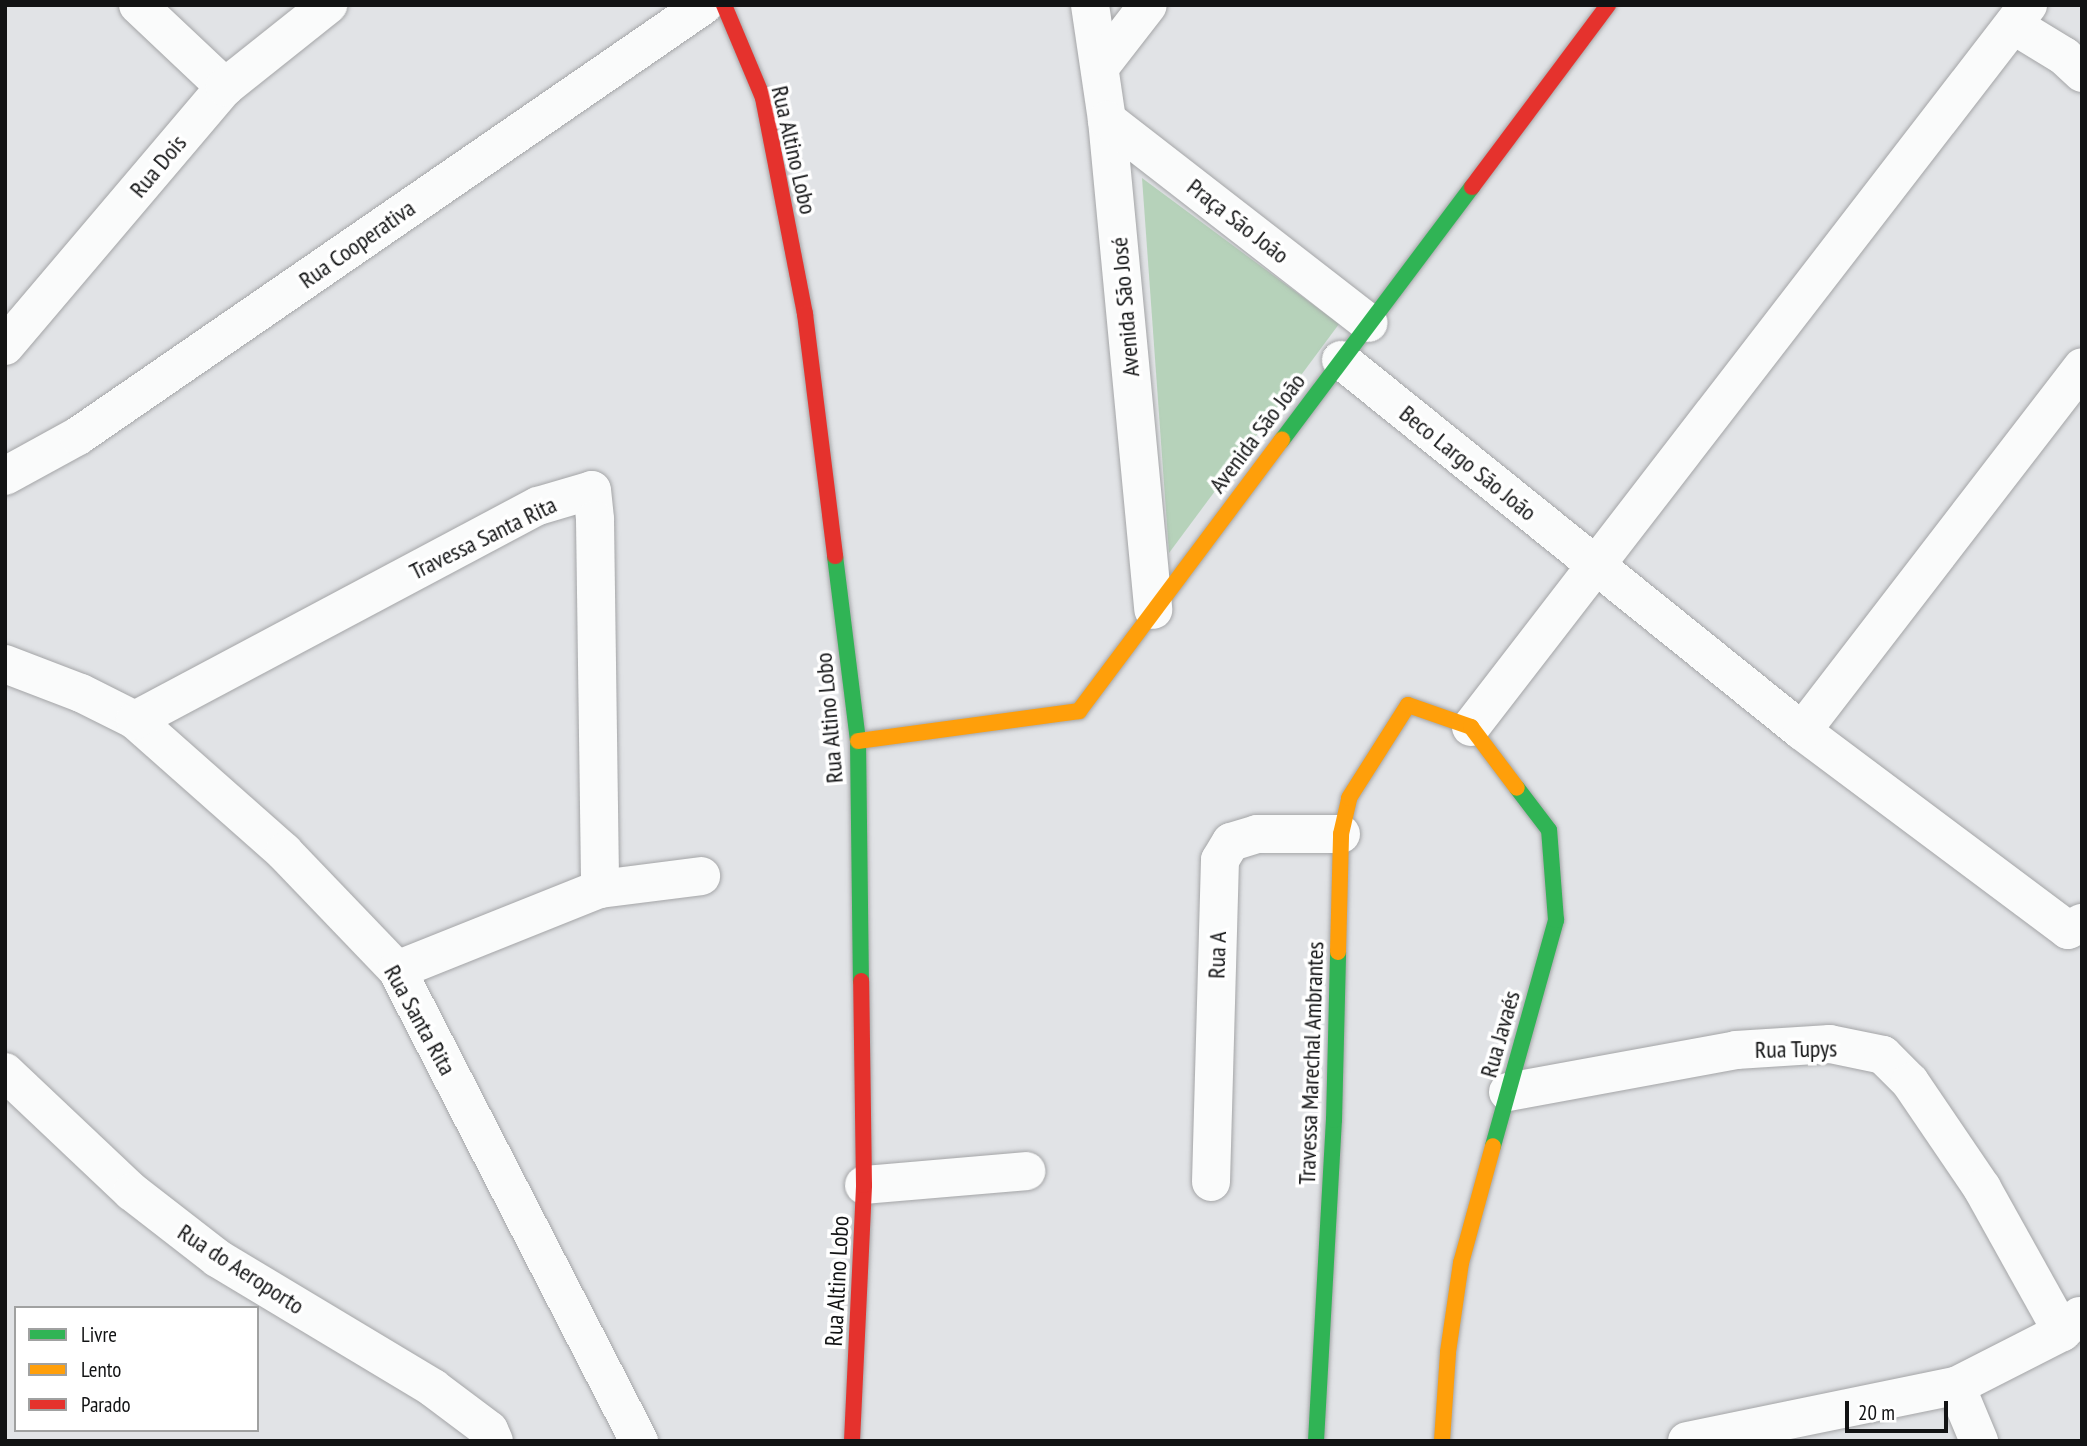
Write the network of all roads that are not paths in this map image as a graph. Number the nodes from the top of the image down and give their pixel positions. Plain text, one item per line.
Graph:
1 (138, 5) edge
2 (328, 5) edge
3 (704, 5) edge
4 (724, 5) edge
5 (1090, 5) edge
6 (1148, 5) edge
7 (1608, 5) edge
8 (2020, 15) edge
9 (1100, 67) junction
10 (2082, 73) edge
11 (225, 87) junction
12 (1107, 120) junction
13 (1369, 323) junction
14 (5, 346) edge
15 (1341, 360) junction
16 (2082, 367) edge
17 (5, 476) edge
18 (1595, 566) junction
19 (1153, 610) junction
20 (5, 664) edge
21 (135, 720) junction
22 (1471, 727) junction
23 (1802, 731) junction
24 (858, 741) junction
25 (1340, 834) junction
26 (701, 876) dead end
27 (600, 889) junction
28 (2082, 923) edge
29 (397, 970) junction
30 (5, 1072) edge
31 (1507, 1093) junction
32 (1026, 1171) dead end
33 (1211, 1182) dead end
34 (864, 1185) junction
35 (2072, 1323) edge
36 (1956, 1386) junction
37 (494, 1441) edge
38 (639, 1441) edge
39 (852, 1441) edge
40 (1316, 1441) edge
41 (1442, 1441) edge
42 (1687, 1441) edge
43 (1979, 1441) edge

1 - 11 street
2 - 11 street, Rua Dois
3 - 17 street, Rua Cooperativa
4 - 24 street, Rua Altino Lobo
5 - 9 street, Avenida São José
6 - 9 street
7 - 13 street, Avenida São João
8 - 10 street
8 - 18 street
9 - 12 street, Avenida São José
11 - 14 street, Rua Dois
12 - 13 street, Praça São João
12 - 19 street, Avenida São José
13 - 15 street, Avenida São João
15 - 18 street, Beco Largo São João
15 - 19 street, Avenida São João
16 - 23 street
18 - 22 street
18 - 23 street, Beco Largo São João
19 - 24 street, Avenida São João
20 - 21 street, Rua Santa Rita
21 - 27 street, Travessa Santa Rita
21 - 29 street, Rua Santa Rita
22 - 25 street, Travessa Marechal Ambrantes
22 - 31 street, Rua Javaés
23 - 28 street, Beco Largo São João
24 - 34 street, Rua Altino Lobo
25 - 33 street, Rua A
25 - 40 street, Travessa Marechal Ambrantes
26 - 27 street
27 - 29 street
29 - 38 street, Rua Santa Rita
30 - 37 street, Rua do Aeroporto
31 - 35 street, Rua Tupys
31 - 41 street, Rua Javaés
32 - 34 street
34 - 39 street, Rua Altino Lobo
35 - 36 street
36 - 42 street
36 - 43 street

